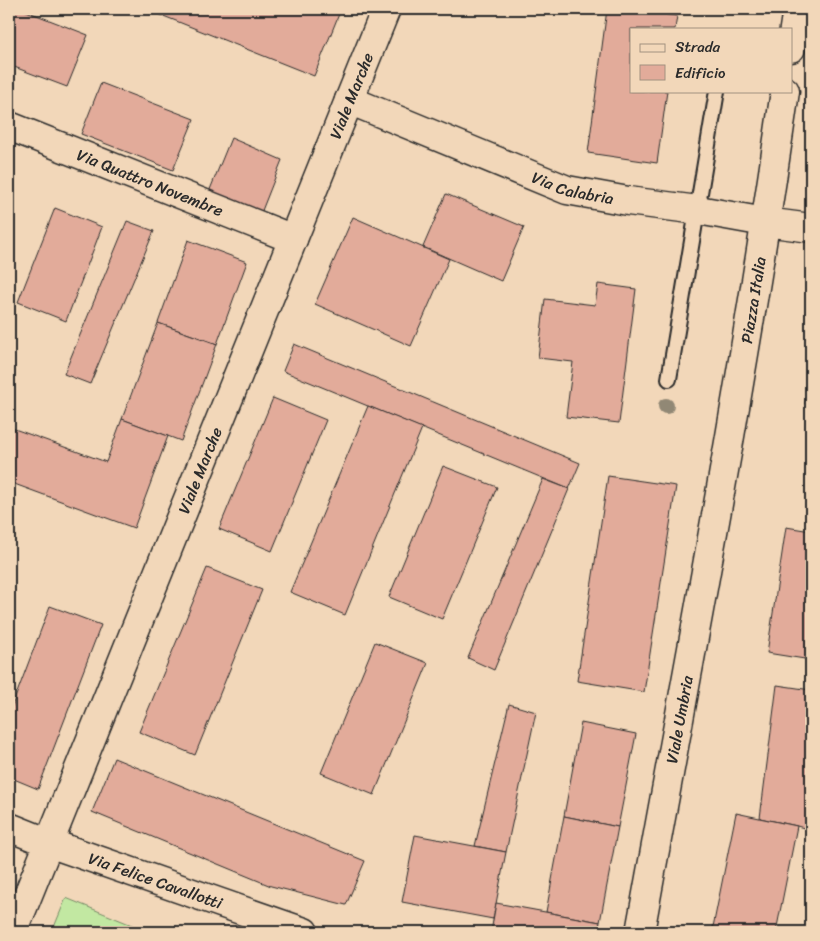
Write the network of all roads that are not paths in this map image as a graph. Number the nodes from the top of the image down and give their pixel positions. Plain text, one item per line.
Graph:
1 (386, 9) edge
2 (717, 92) edge
3 (785, 92) edge
4 (349, 100) junction
5 (9, 126) edge
6 (698, 210) junction
7 (765, 222) junction
8 (811, 228) edge
9 (293, 239) junction
10 (668, 379) dead end
11 (718, 507) joint
12 (9, 827) edge
13 (49, 842) junction
14 (12, 932) edge
15 (304, 932) edge
16 (640, 932) edge

1 - 4 street, Viale Marche
2 - 6 lane
3 - 7 street, Piazza Italia
4 - 6 street, Via Calabria
4 - 9 street, Viale Marche
5 - 9 street, Via Quattro Novembre
6 - 7 street, Via Calabria
6 - 10 lane
7 - 8 street, Via Calabria
7 - 11 street, Piazza Italia
9 - 13 street, Viale Marche
11 - 16 street, Viale Umbria
12 - 13 street, Via Felice Cavallotti
13 - 14 street, Viale Marche
13 - 15 street, Via Felice Cavallotti

